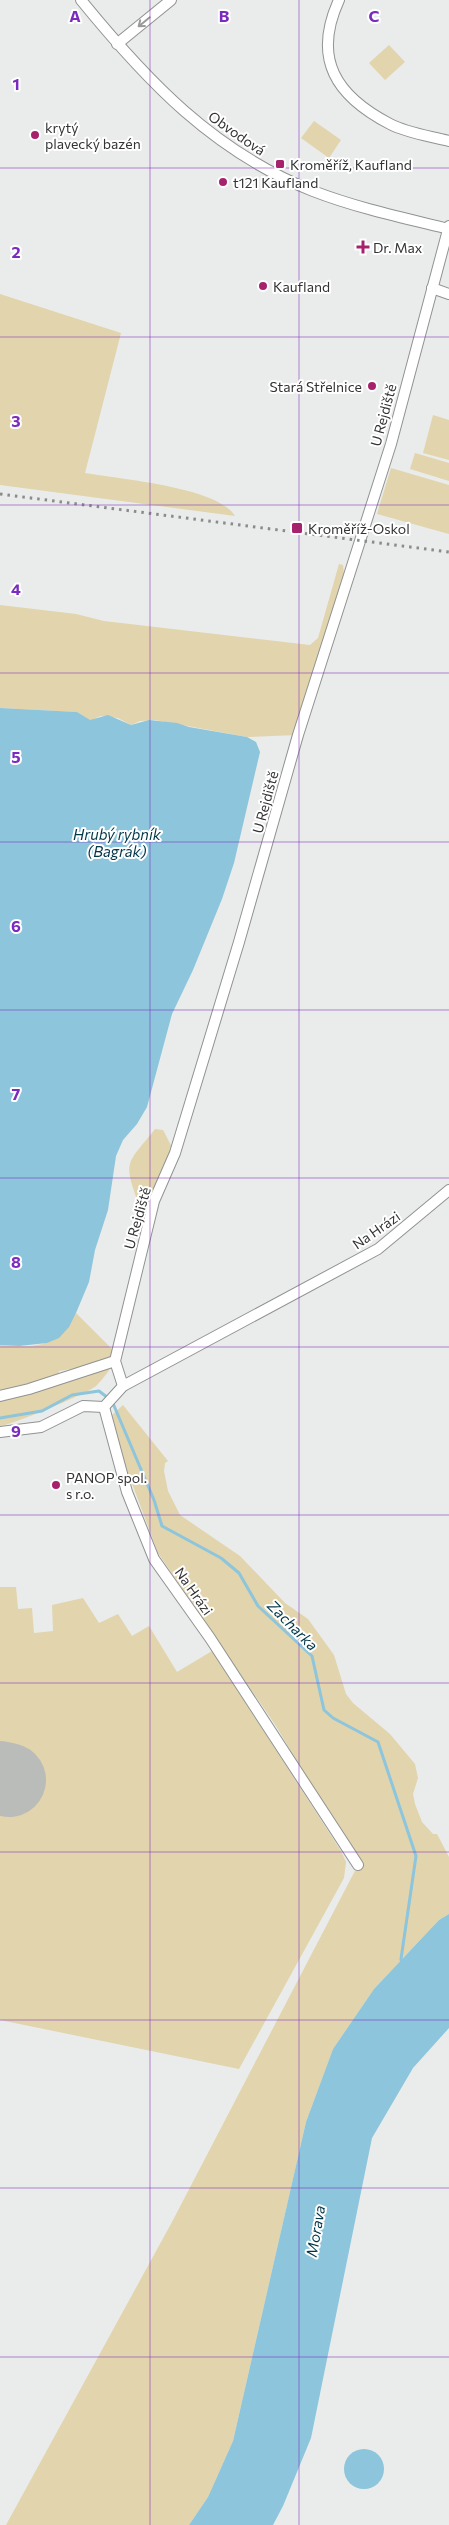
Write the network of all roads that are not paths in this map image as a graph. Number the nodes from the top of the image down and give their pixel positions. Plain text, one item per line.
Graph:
1 (81, 0) edge
2 (171, 0) edge
3 (340, 0) edge
4 (117, 44) junction
5 (449, 141) edge
6 (449, 228) edge
7 (432, 288) junction
8 (449, 294) edge
9 (449, 1190) edge
10 (115, 1361) junction
11 (120, 1389) junction
12 (0, 1396) edge
13 (105, 1406) junction
14 (0, 1432) edge
15 (358, 1865) dead end

1 - 4 street, Obvodová
2 -> 4 street
3 - 5 street
4 - 6 street, Obvodová
6 - 7 street, U Rejdiště
7 - 8 street
7 - 10 street, U Rejdiště
9 - 11 street, Na Hrázi
10 - 11 street
10 - 12 street
11 - 13 street, Na Hrázi
13 - 14 street
13 - 15 street, Na Hrázi

